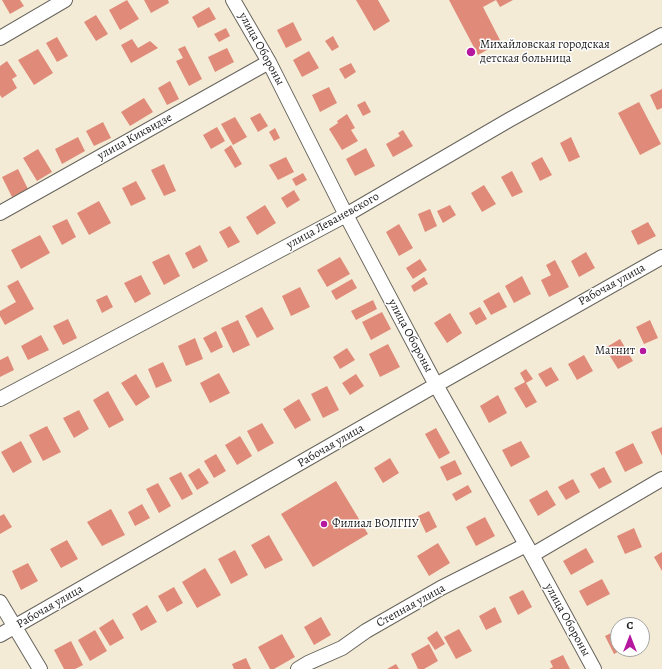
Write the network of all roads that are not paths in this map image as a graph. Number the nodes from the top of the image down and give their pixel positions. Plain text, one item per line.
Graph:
1 (65, 0) edge
2 (233, 0) edge
3 (662, 35) edge
4 (0, 38) edge
5 (269, 62) junction
6 (0, 213) edge
7 (346, 215) junction
8 (662, 257) edge
9 (436, 385) junction
10 (0, 399) edge
11 (662, 479) edge
12 (529, 550) junction
13 (0, 602) edge
14 (14, 627) junction
15 (0, 635) edge
16 (40, 669) edge
17 (298, 669) edge
18 (594, 669) edge

1 - 4 street
2 - 5 street, улица Обороны
3 - 7 street, улица Леваневского
5 - 6 street, улица Киквидзе
5 - 7 street, улица Обороны
7 - 9 street, улица Обороны
7 - 10 street, улица Леваневского
8 - 9 street, Рабочая улица
9 - 12 street, улица Обороны
9 - 14 street, Рабочая улица
11 - 12 street, Степная улица
12 - 17 street, Степная улица
12 - 18 street, улица Обороны
13 - 14 street
14 - 15 street, Рабочая улица
14 - 16 street

